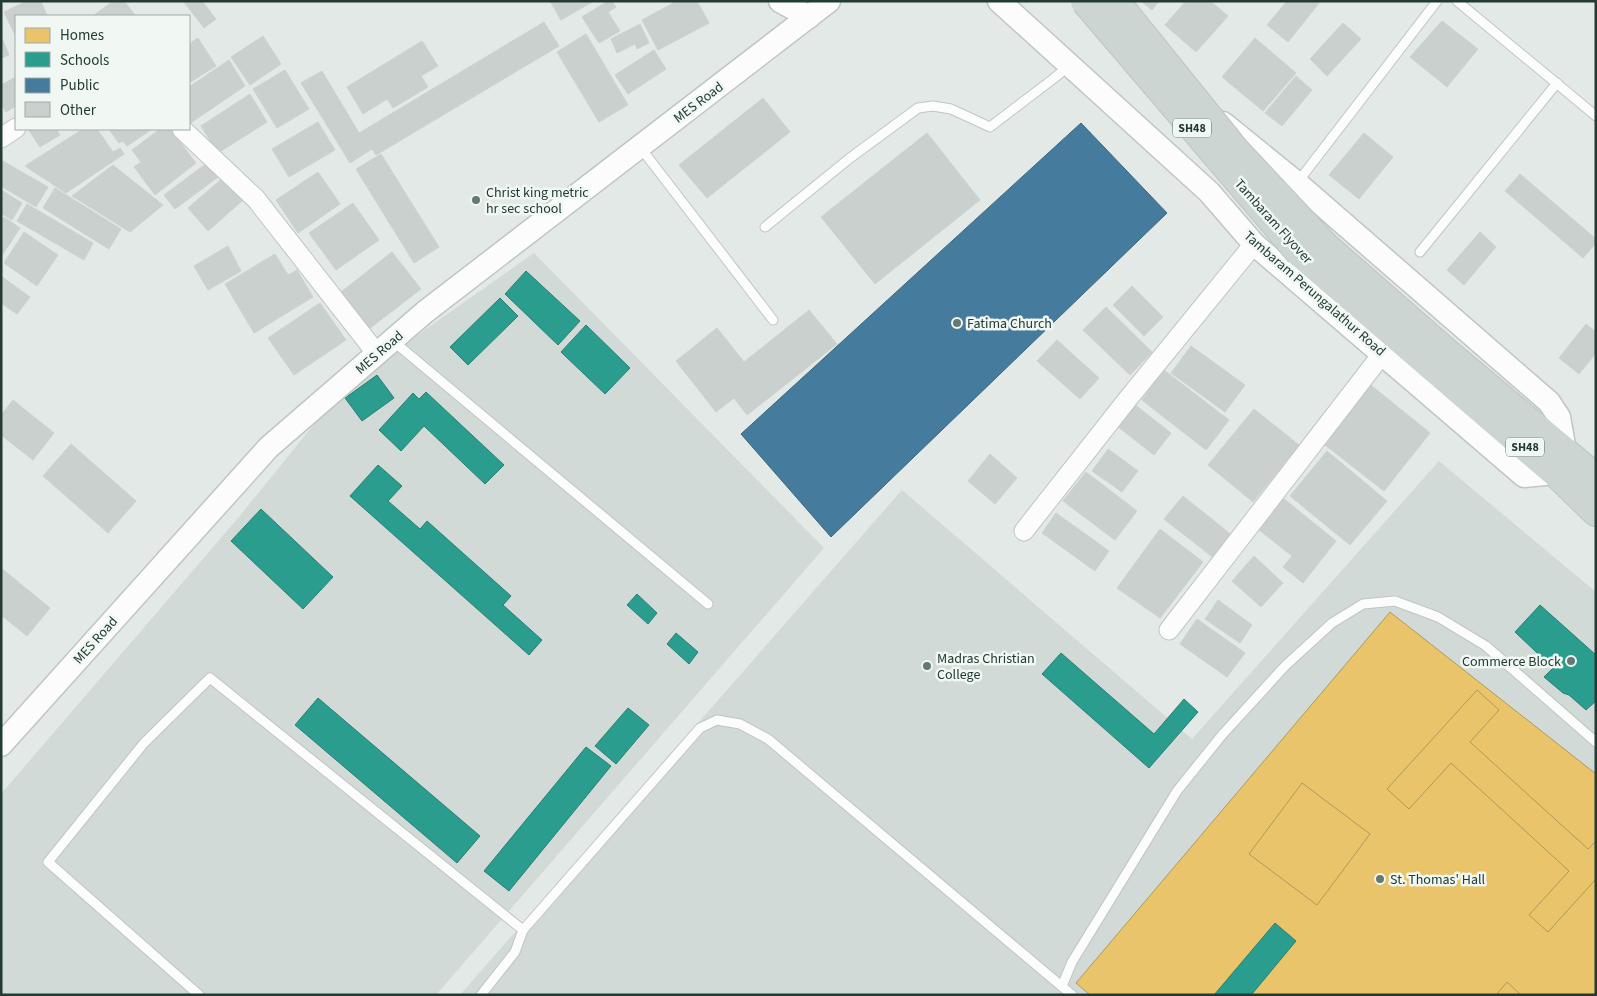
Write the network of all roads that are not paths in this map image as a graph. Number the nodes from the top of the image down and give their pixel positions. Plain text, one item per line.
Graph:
1 (780, 1) edge
2 (829, 1) edge
3 (1000, 1) edge
4 (1073, 1) edge
5 (1085, 1) edge
6 (1115, 1) edge
7 (1437, 1) edge
8 (1457, 1) edge
9 (809, 17) junction
10 (1070, 65) junction
11 (1557, 84) junction
12 (1596, 116) edge
13 (15, 129) edge
14 (183, 130) edge
15 (1, 138) edge
16 (640, 147) junction
17 (1297, 183) junction
18 (765, 227) dead end
19 (1254, 244) junction
20 (1420, 252) dead end
21 (774, 320) dead end
22 (384, 347) junction
23 (1383, 353) junction
24 (1500, 411) junction
25 (1560, 462) junction
26 (1596, 478) edge
27 (1596, 512) edge
28 (1024, 531) dead end
29 (708, 604) dead end
30 (1169, 630) dead end
31 (1596, 742) edge
32 (1, 745) edge
33 (522, 930) junction
34 (1062, 986) junction
35 (199, 995) edge
36 (480, 995) edge
37 (1072, 995) edge

1 - 9 street
2 - 9 street
3 - 10 street, Tambaram Perungalathur Road
4 - 17 street
5 - 24 main road, Tambaram Flyover / SH48, bridge
6 - 24 main road, Tambaram Flyover / SH48, bridge
7 - 17 lane
8 - 11 lane
9 - 16 street, MES Road
10 - 18 lane
10 - 19 street, Tambaram Perungalathur Road
11 - 12 lane
11 - 20 lane
13 - 15 street
14 - 22 street
16 - 21 lane
16 - 22 street, MES Road
17 - 25 street
19 - 23 street, Tambaram Perungalathur Road
19 - 28 street
22 - 29 lane
22 - 32 street, MES Road
23 - 25 street, Tambaram Perungalathur Road
23 - 30 street
24 - 25 main road, Tambaram Flyover / SH48
25 - 26 main road, SH48
25 - 27 main road, SH48
31 - 34 lane
33 - 34 lane
33 - 35 lane
33 - 36 lane
34 - 37 lane

